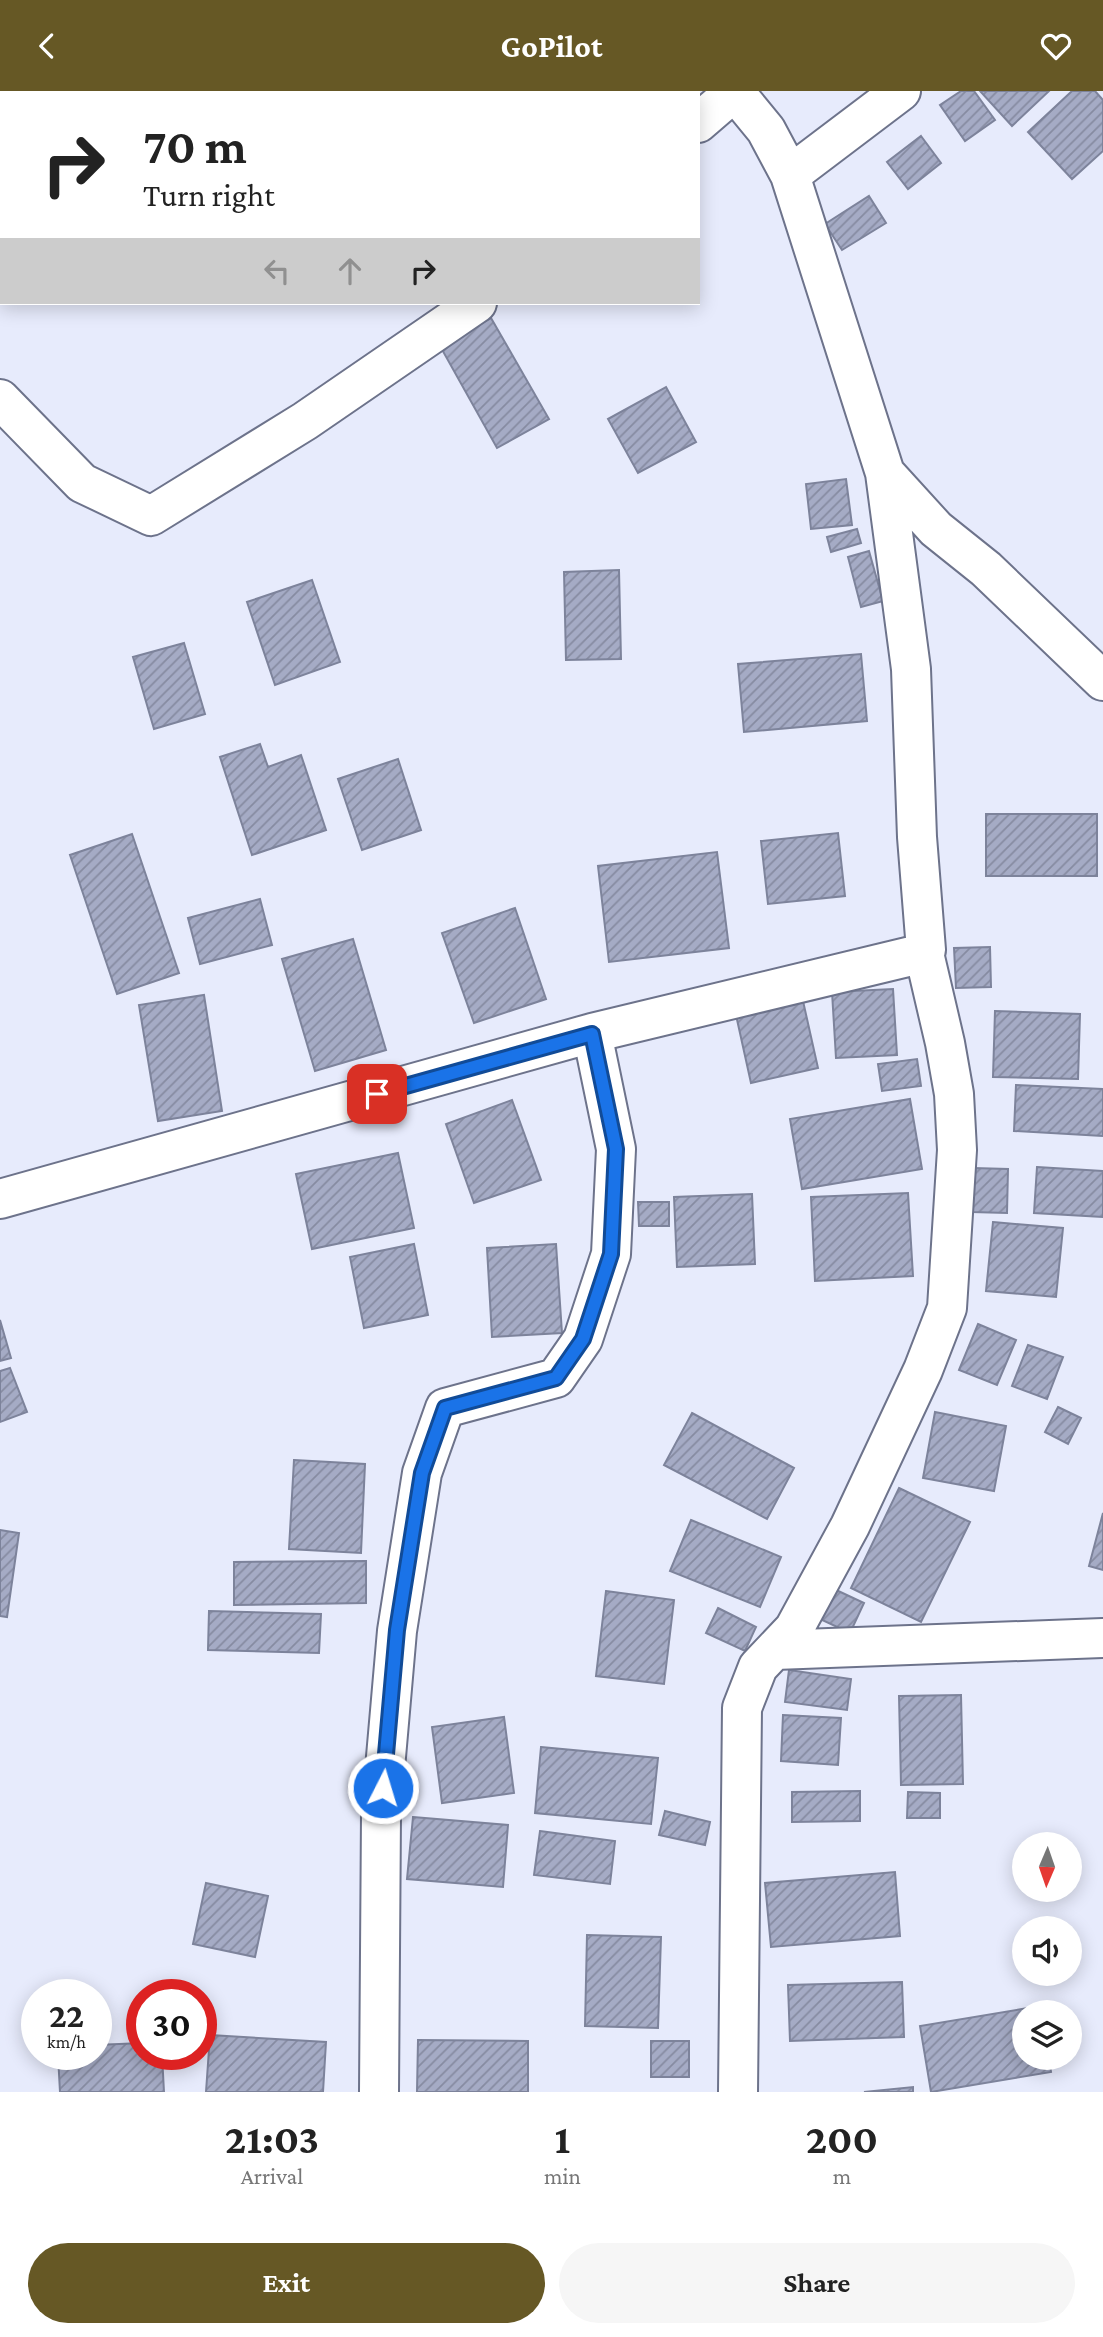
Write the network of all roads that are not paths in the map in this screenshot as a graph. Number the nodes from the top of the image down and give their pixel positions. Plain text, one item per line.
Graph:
1 (901, 91) edge
2 (734, 92) edge
3 (700, 121) edge
4 (790, 175) junction
5 (475, 305) edge
6 (0, 399) edge
7 (885, 473) junction
8 (1103, 681) edge
9 (924, 953) junction
10 (592, 1034) junction
11 (0, 1199) edge
12 (1103, 1638) edge
13 (775, 1650) junction
14 (379, 2092) edge
15 (738, 2092) edge

1 - 4 street
2 - 3 street
2 - 4 street
4 - 7 street
5 - 6 street
7 - 8 street
7 - 9 street
9 - 10 street
9 - 13 street
10 - 11 street
10 - 14 street
12 - 13 street
13 - 15 street

